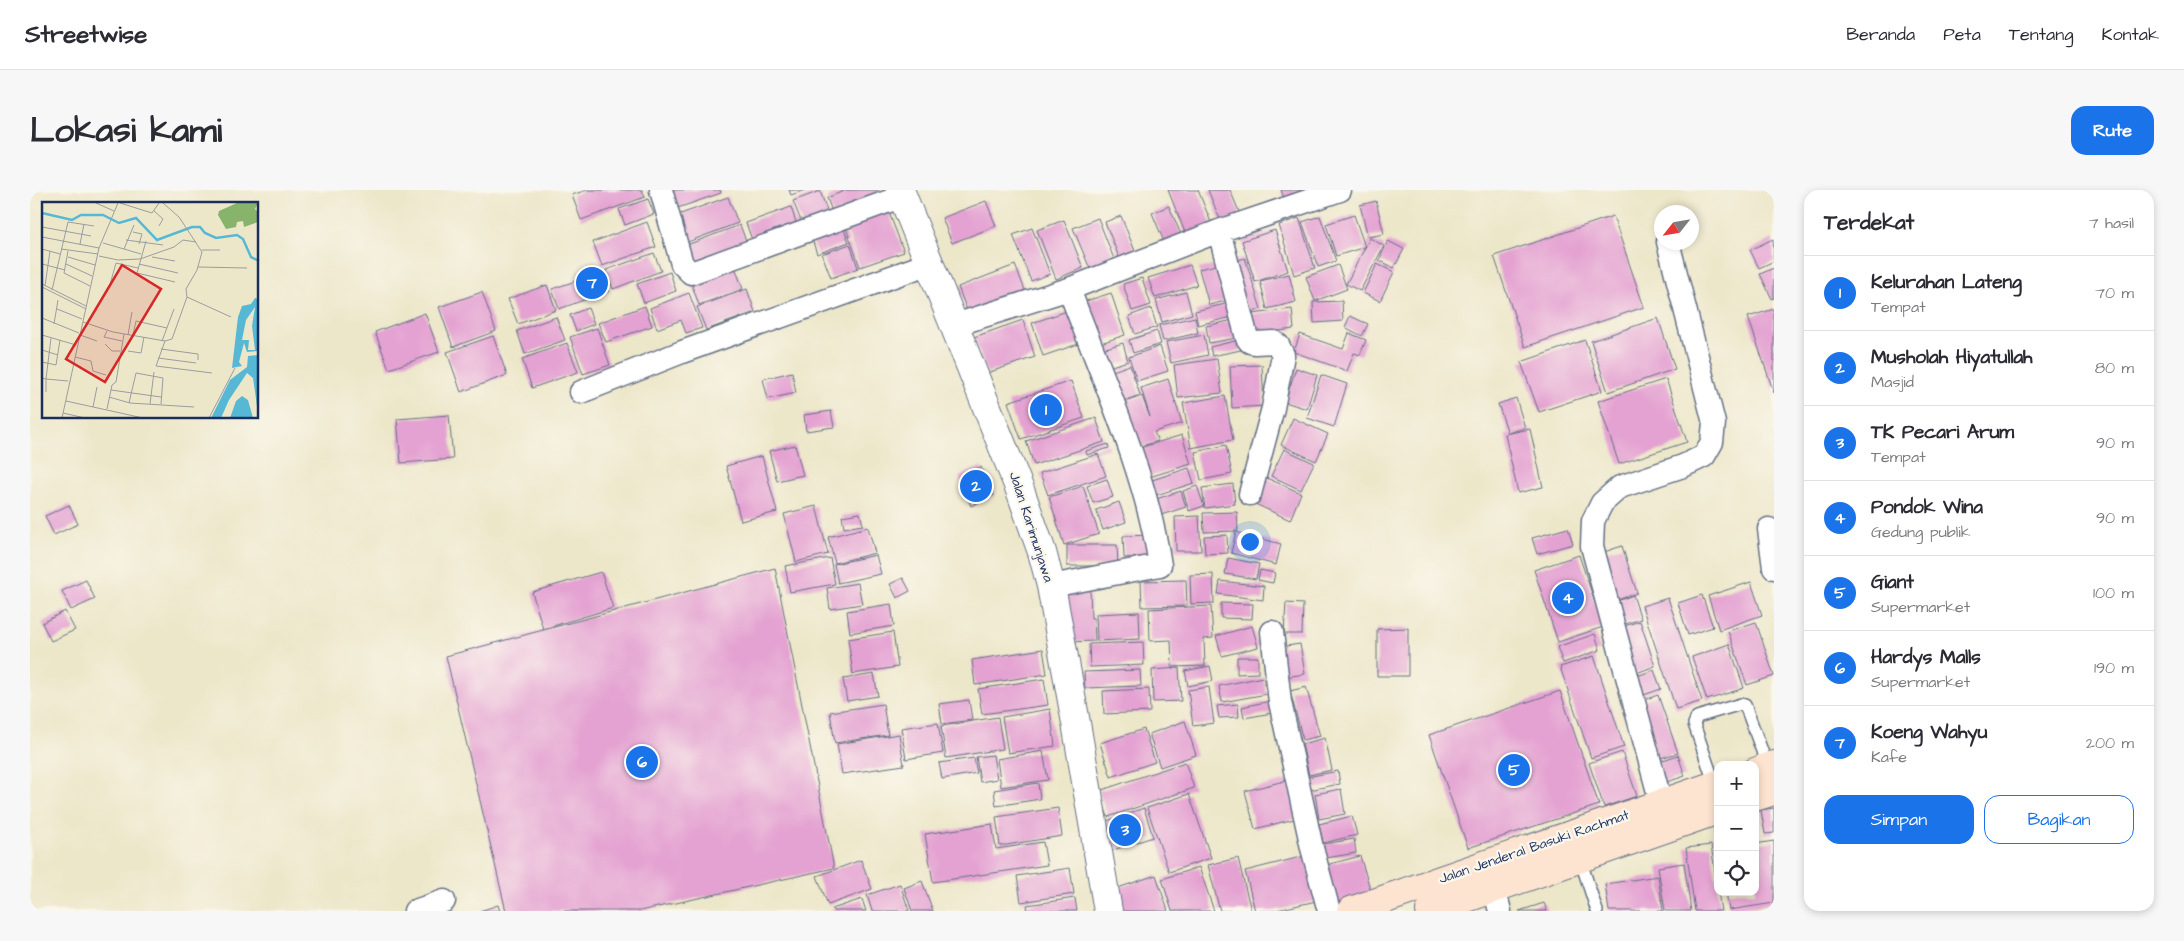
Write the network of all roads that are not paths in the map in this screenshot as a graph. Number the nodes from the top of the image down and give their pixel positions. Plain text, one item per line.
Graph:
1 (661, 190) edge
2 (1340, 190) edge
3 (902, 193) edge
4 (1219, 231) junction
5 (1670, 250) edge
6 (930, 263) junction
7 (1070, 289) junction
8 (955, 325) junction
9 (582, 392) dead end
10 (1250, 494) dead end
11 (1768, 529) dead end
12 (1774, 568) edge
13 (1051, 586) junction
14 (1272, 632) dead end
15 (1769, 775) edge
16 (1714, 784) edge
17 (1759, 791) edge
18 (1714, 794) edge
19 (1714, 794) edge
20 (1661, 803) junction
21 (1579, 857) junction
22 (1497, 899) edge
23 (444, 901) dead end
24 (415, 911) edge
25 (1108, 911) edge
26 (1329, 911) edge
27 (1351, 911) edge
28 (1430, 911) edge
29 (1597, 911) edge

1 - 3 street
2 - 4 street
3 - 6 street, Jalan Karimunjawa
4 - 7 street
4 - 10 street
5 - 20 street
6 - 8 street, Jalan Karimunjawa
6 - 9 street
7 - 8 street
7 - 13 street
8 - 13 street, Jalan Karimunjawa
11 - 12 street
13 - 25 street, Jalan Karimunjawa
14 - 26 street
15 - 16 lane
15 - 17 main road
18 - 20 main road, Jalan Jenderal Basuki Rachmat
19 - 21 main road, Jalan Jenderal Basuki Rachmat
20 - 27 main road, Jalan Jenderal Basuki Rachmat
21 - 22 main road, Jalan Jenderal Basuki Rachmat
21 - 29 lane
22 - 28 main road, Jalan Jenderal Basuki Rachmat
23 - 24 street

